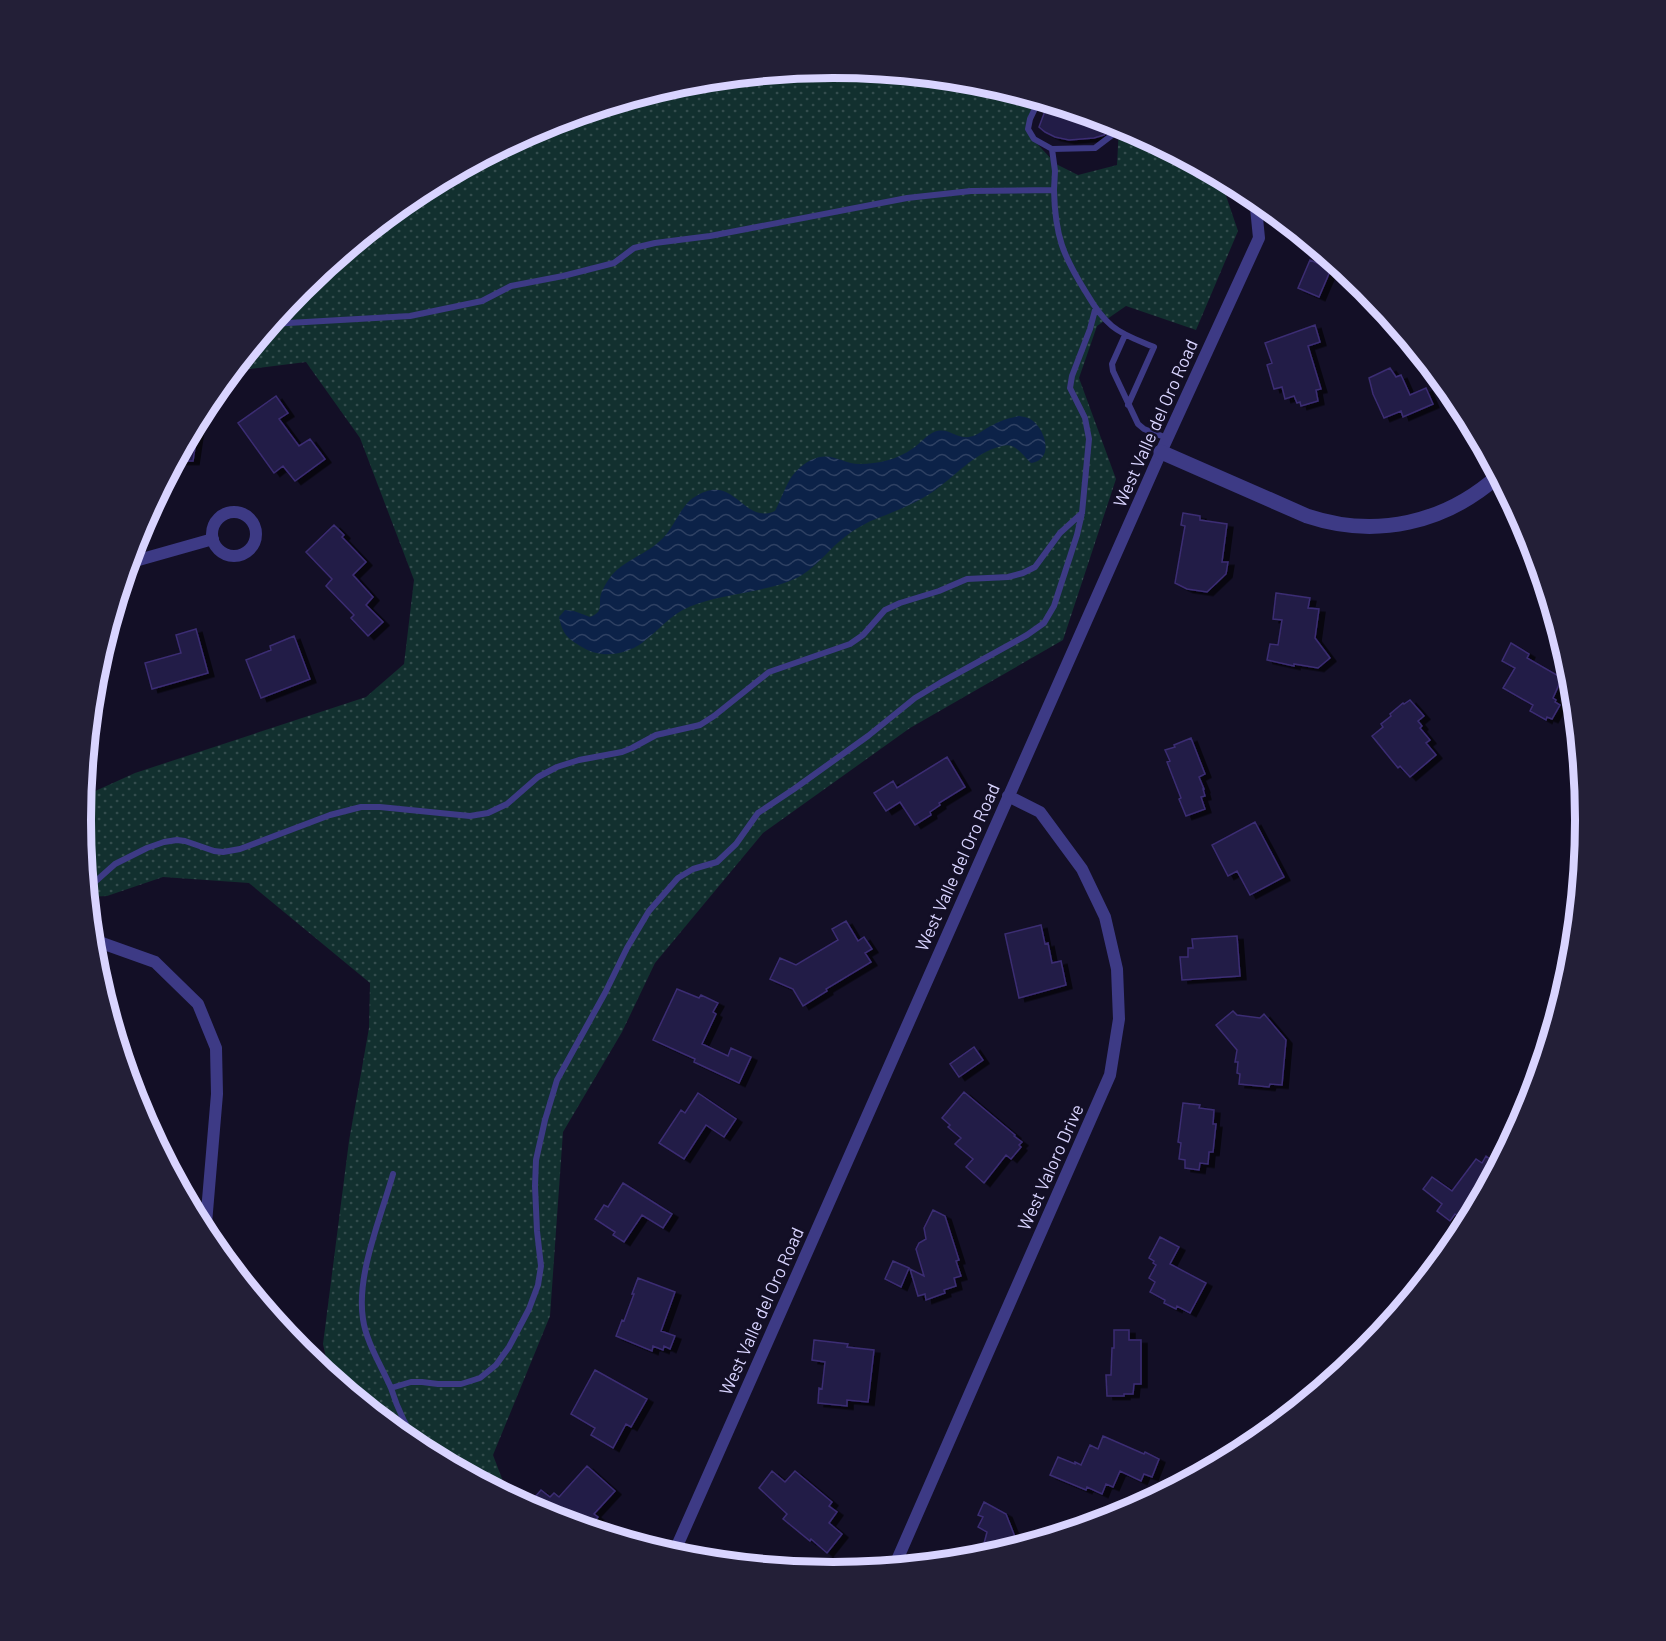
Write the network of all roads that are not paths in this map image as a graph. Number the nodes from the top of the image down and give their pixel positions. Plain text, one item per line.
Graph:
1 (1036, 106) edge
2 (1114, 134) edge
3 (1052, 149) junction
4 (1054, 190) junction
5 (1256, 210) edge
6 (1095, 310) junction
7 (282, 323) edge
8 (1125, 335) junction
9 (1128, 405) junction
10 (1164, 445) junction
11 (1493, 480) edge
12 (1082, 513) junction
13 (213, 539) dead end
14 (138, 560) edge
15 (1008, 796) junction
16 (93, 883) edge
17 (101, 943) edge
18 (393, 1174) dead end
19 (206, 1218) edge
20 (391, 1388) junction
21 (409, 1430) edge
22 (677, 1546) edge
23 (898, 1560) edge

1 - 3 lane
2 - 3 lane
3 - 4 lane
4 - 6 lane
4 - 7 lane
5 - 10 street, West Valle del Oro Road
6 - 8 lane
6 - 12 lane
8 - 9 lane
8 - 9 lane
9 - 10 lane
10 - 11 street
10 - 15 street, West Valle del Oro Road
12 - 16 lane
12 - 20 lane
13 - 14 street
15 - 22 street, West Valle del Oro Road
15 - 23 street, West Valoro Drive
17 - 19 street
18 - 20 lane
20 - 21 lane

